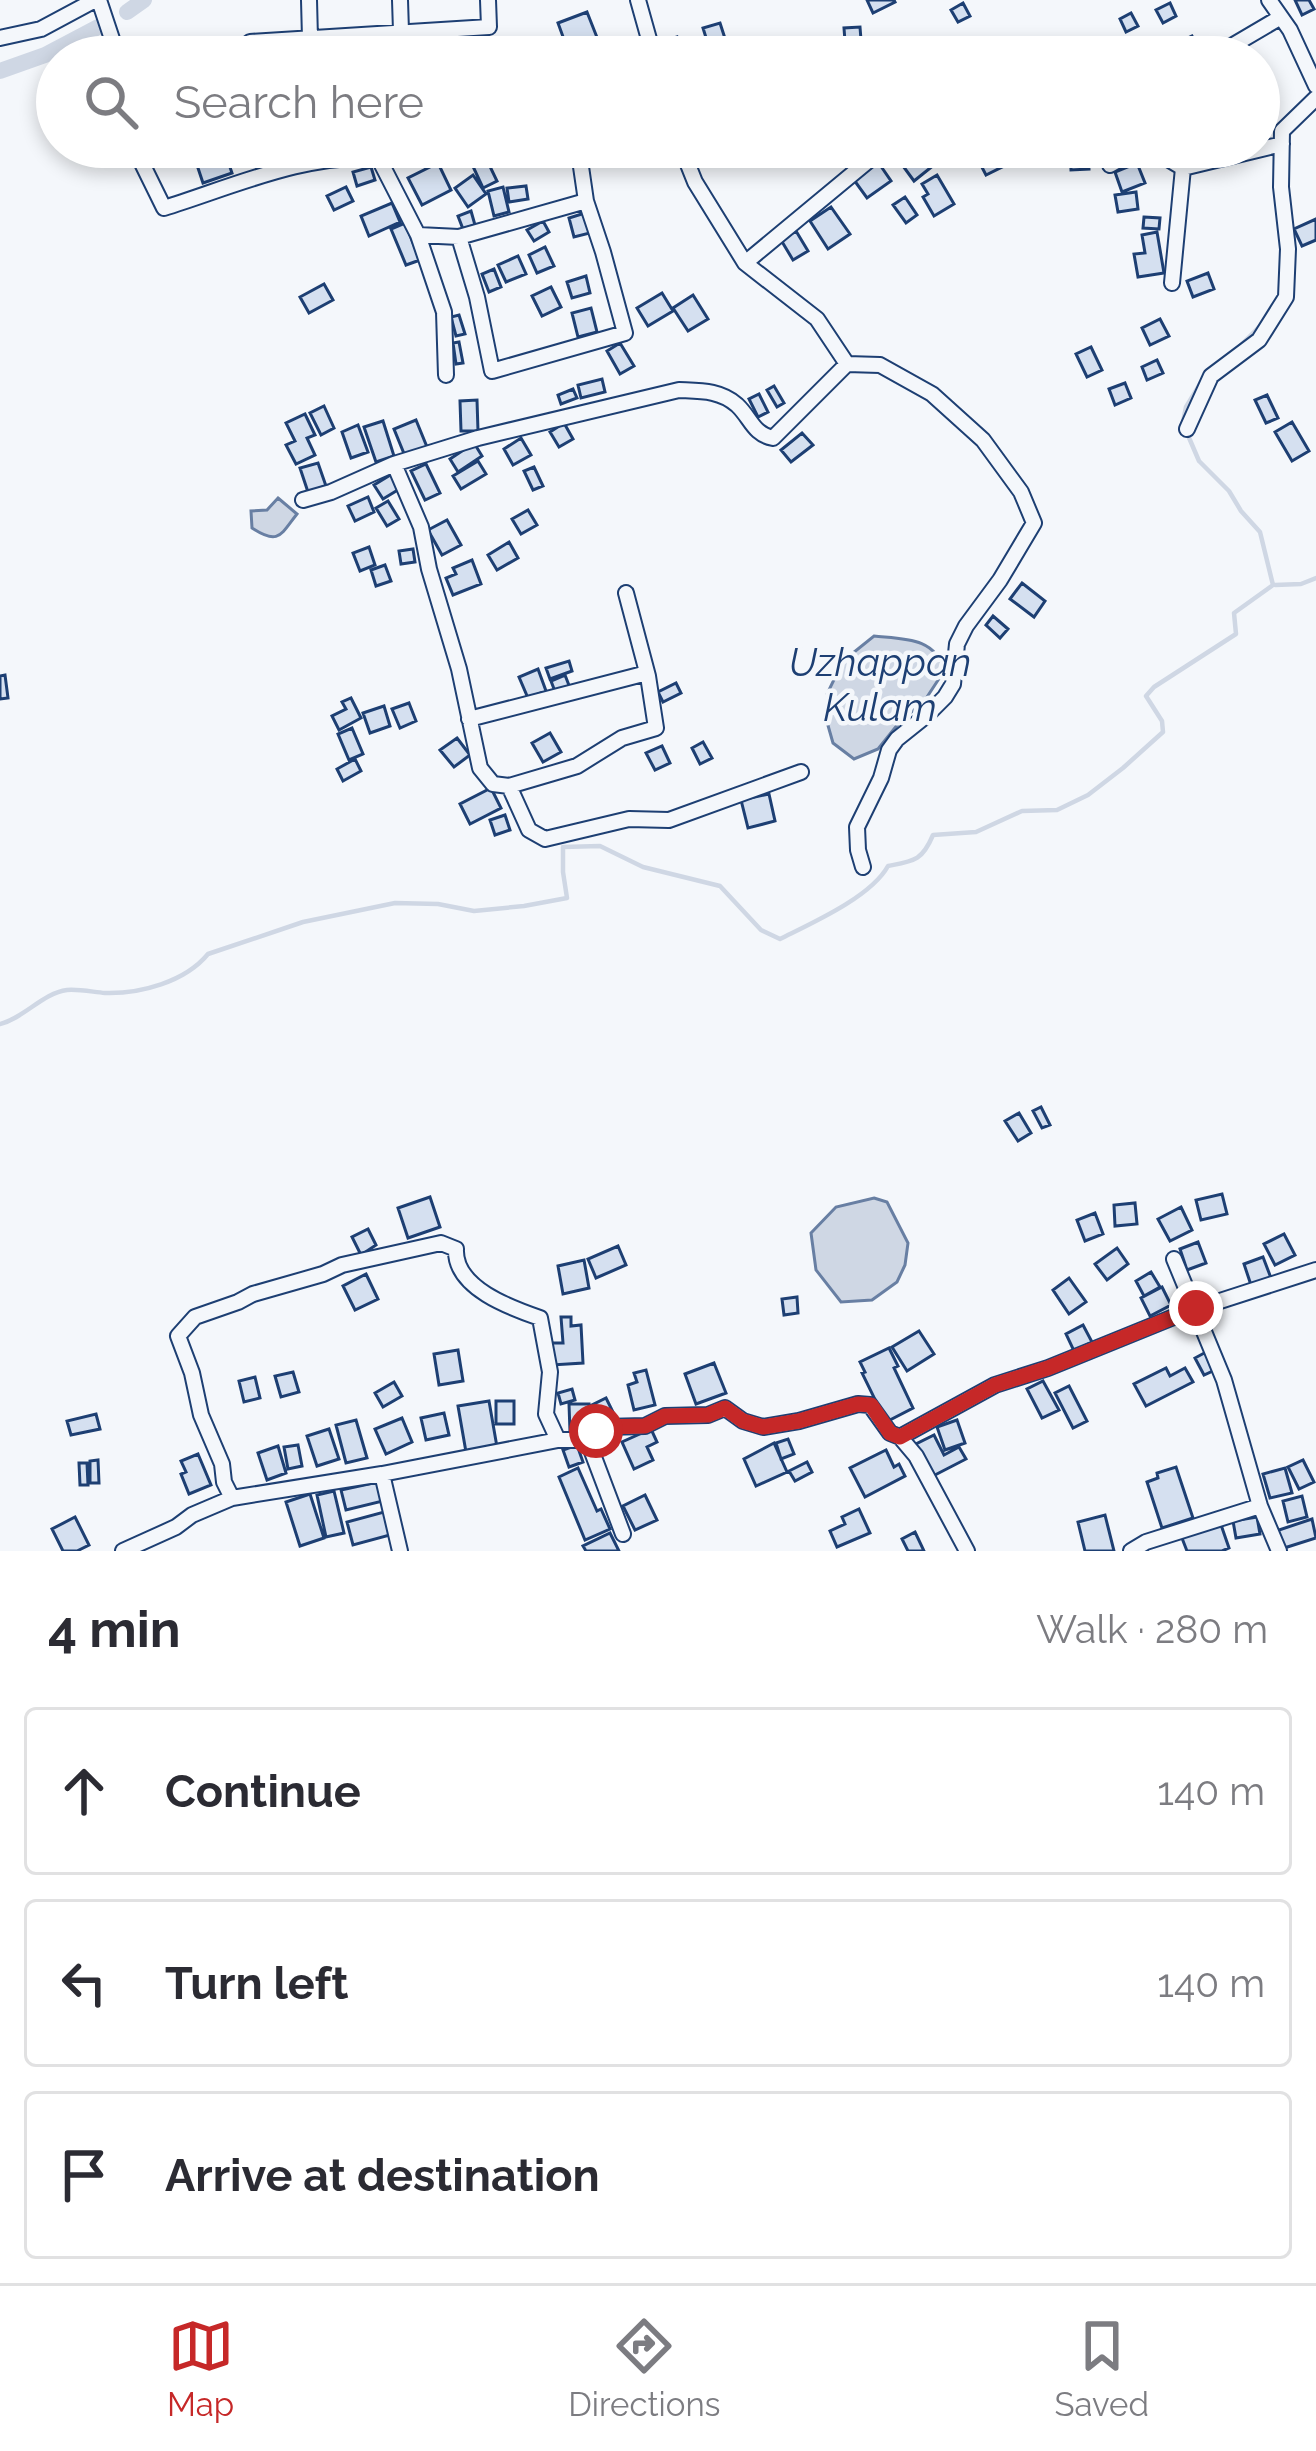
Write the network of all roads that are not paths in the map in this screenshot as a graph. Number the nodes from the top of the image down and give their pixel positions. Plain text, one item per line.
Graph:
1 (97, 0) edge
2 (309, 0) edge
3 (400, 0) edge
4 (488, 0) edge
5 (638, 0) edge
6 (1270, 0) edge
7 (1281, 17) junction
8 (401, 31) junction
9 (110, 36) edge
10 (310, 36) edge
11 (336, 36) edge
12 (648, 36) edge
13 (1249, 36) edge
14 (0, 38) edge
15 (1315, 81) edge
16 (1316, 98) edge
17 (1282, 144) joint
18 (144, 168) edge
19 (292, 168) edge
20 (384, 168) edge
21 (581, 168) edge
22 (689, 168) edge
23 (860, 168) edge
24 (1187, 168) edge
25 (1183, 169) joint
26 (586, 202) junction
27 (418, 235) junction
28 (459, 237) junction
29 (745, 263) junction
30 (1172, 283) dead end
31 (847, 364) junction
32 (446, 375) dead end
33 (1187, 430) dead end
34 (394, 464) junction
35 (303, 500) dead end
36 (626, 593) dead end
37 (646, 673) junction
38 (469, 719) junction
39 (801, 772) dead end
40 (509, 786) junction
41 (863, 867) dead end
42 (1174, 1259) dead end
43 (1316, 1270) edge
44 (1196, 1308) junction
45 (586, 1436) junction
46 (900, 1437) junction
47 (558, 1440) junction
48 (382, 1474) junction
49 (232, 1498) junction
50 (1260, 1507) junction
51 (623, 1534) dead end
52 (123, 1551) edge
53 (400, 1551) edge
54 (967, 1551) edge
55 (1131, 1551) edge
56 (1279, 1551) edge

1 - 9 street
1 - 14 street
2 - 10 street
3 - 8 street
4 - 8 street
5 - 12 street
6 - 7 street
7 - 13 street
7 - 15 street
8 - 11 street
16 - 17 street
17 - 33 street
18 - 19 street
20 - 27 street
21 - 26 street
22 - 29 street
23 - 29 street
24 - 25 street
25 - 30 street
26 - 28 street
26 - 28 street
27 - 28 street
27 - 32 street
29 - 31 street
31 - 34 street
31 - 41 street
34 - 35 street
34 - 38 street
36 - 37 street
37 - 38 street
37 - 40 street
38 - 40 street
39 - 40 street
42 - 44 street
43 - 44 street
44 - 46 street
44 - 50 street
45 - 46 street
45 - 47 street
45 - 51 street
46 - 54 street
47 - 48 street
47 - 49 street
48 - 49 street
48 - 53 street
49 - 52 street
50 - 55 street
50 - 56 street

